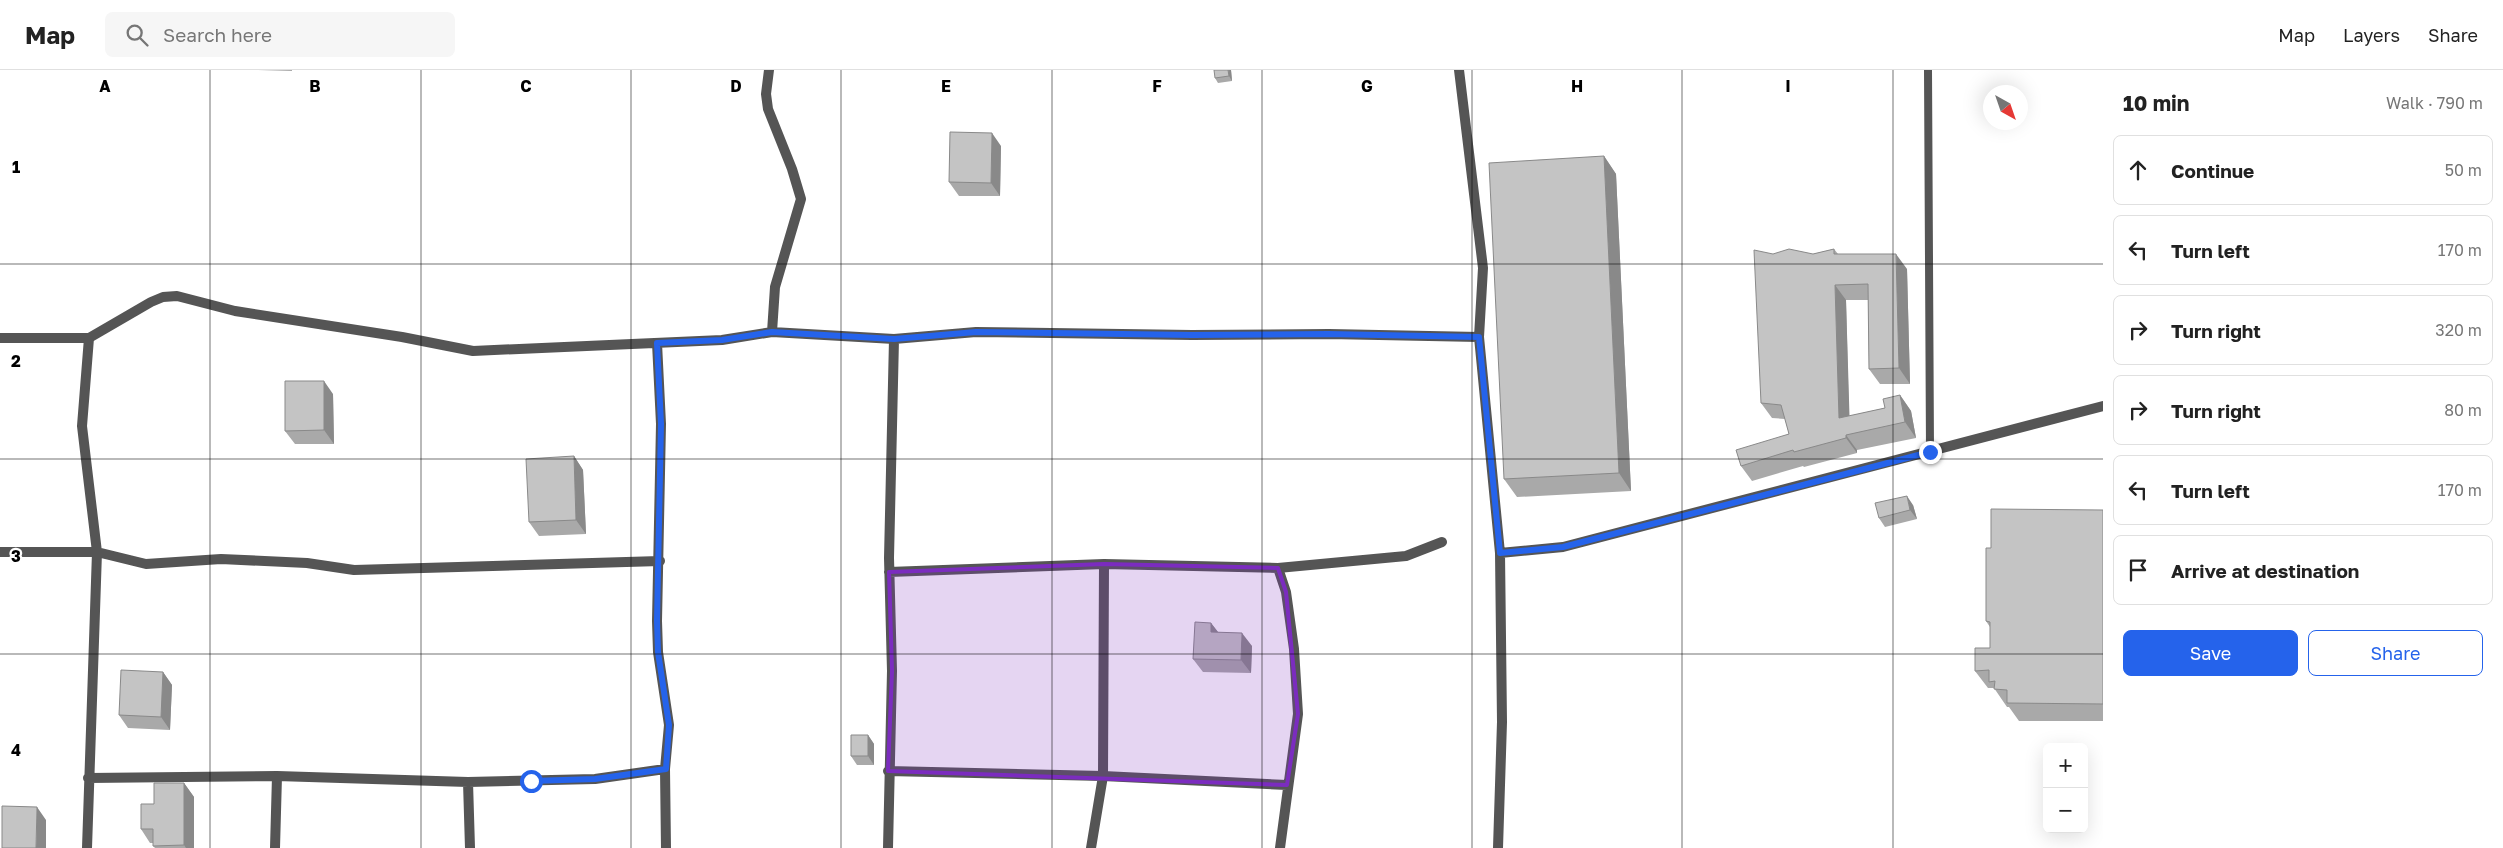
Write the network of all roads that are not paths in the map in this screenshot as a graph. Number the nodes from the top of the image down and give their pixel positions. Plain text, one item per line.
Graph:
1 (769, 70) edge
2 (1459, 70) edge
3 (1928, 70) edge
4 (772, 332) junction
5 (1479, 337) junction
6 (0, 338) edge
7 (89, 338) junction
8 (894, 339) junction
9 (657, 343) junction
10 (2103, 406) edge
11 (1930, 452) junction
12 (1442, 542) dead end
13 (0, 552) edge
14 (98, 552) junction
15 (1500, 553) junction
16 (660, 561) junction
17 (1104, 564) junction
18 (1278, 568) junction
19 (889, 572) junction
20 (666, 769) junction
21 (888, 771) junction
22 (277, 776) junction
23 (1103, 776) junction
24 (88, 778) junction
25 (468, 782) junction
26 (1287, 784) junction
27 (87, 848) edge
28 (275, 848) edge
29 (470, 848) edge
30 (666, 848) edge
31 (888, 848) edge
32 (1091, 848) edge
33 (1280, 848) edge
34 (1498, 848) edge

1 - 4 street
2 - 5 street
3 - 11 lane
4 - 8 street
4 - 9 street
5 - 8 street
5 - 15 street
6 - 7 street
7 - 9 street
7 - 14 street
8 - 19 street
9 - 16 street
10 - 11 street
11 - 15 street
12 - 18 street
13 - 14 street
14 - 16 street
14 - 24 street
15 - 34 street
16 - 20 street
17 - 18 street
17 - 19 street
17 - 23 street
18 - 26 street
19 - 21 street
20 - 25 street
20 - 30 street
21 - 23 street
21 - 31 street
22 - 24 street
22 - 25 street
22 - 28 street
23 - 26 street
23 - 32 street
24 - 27 street
25 - 29 street
26 - 33 street

